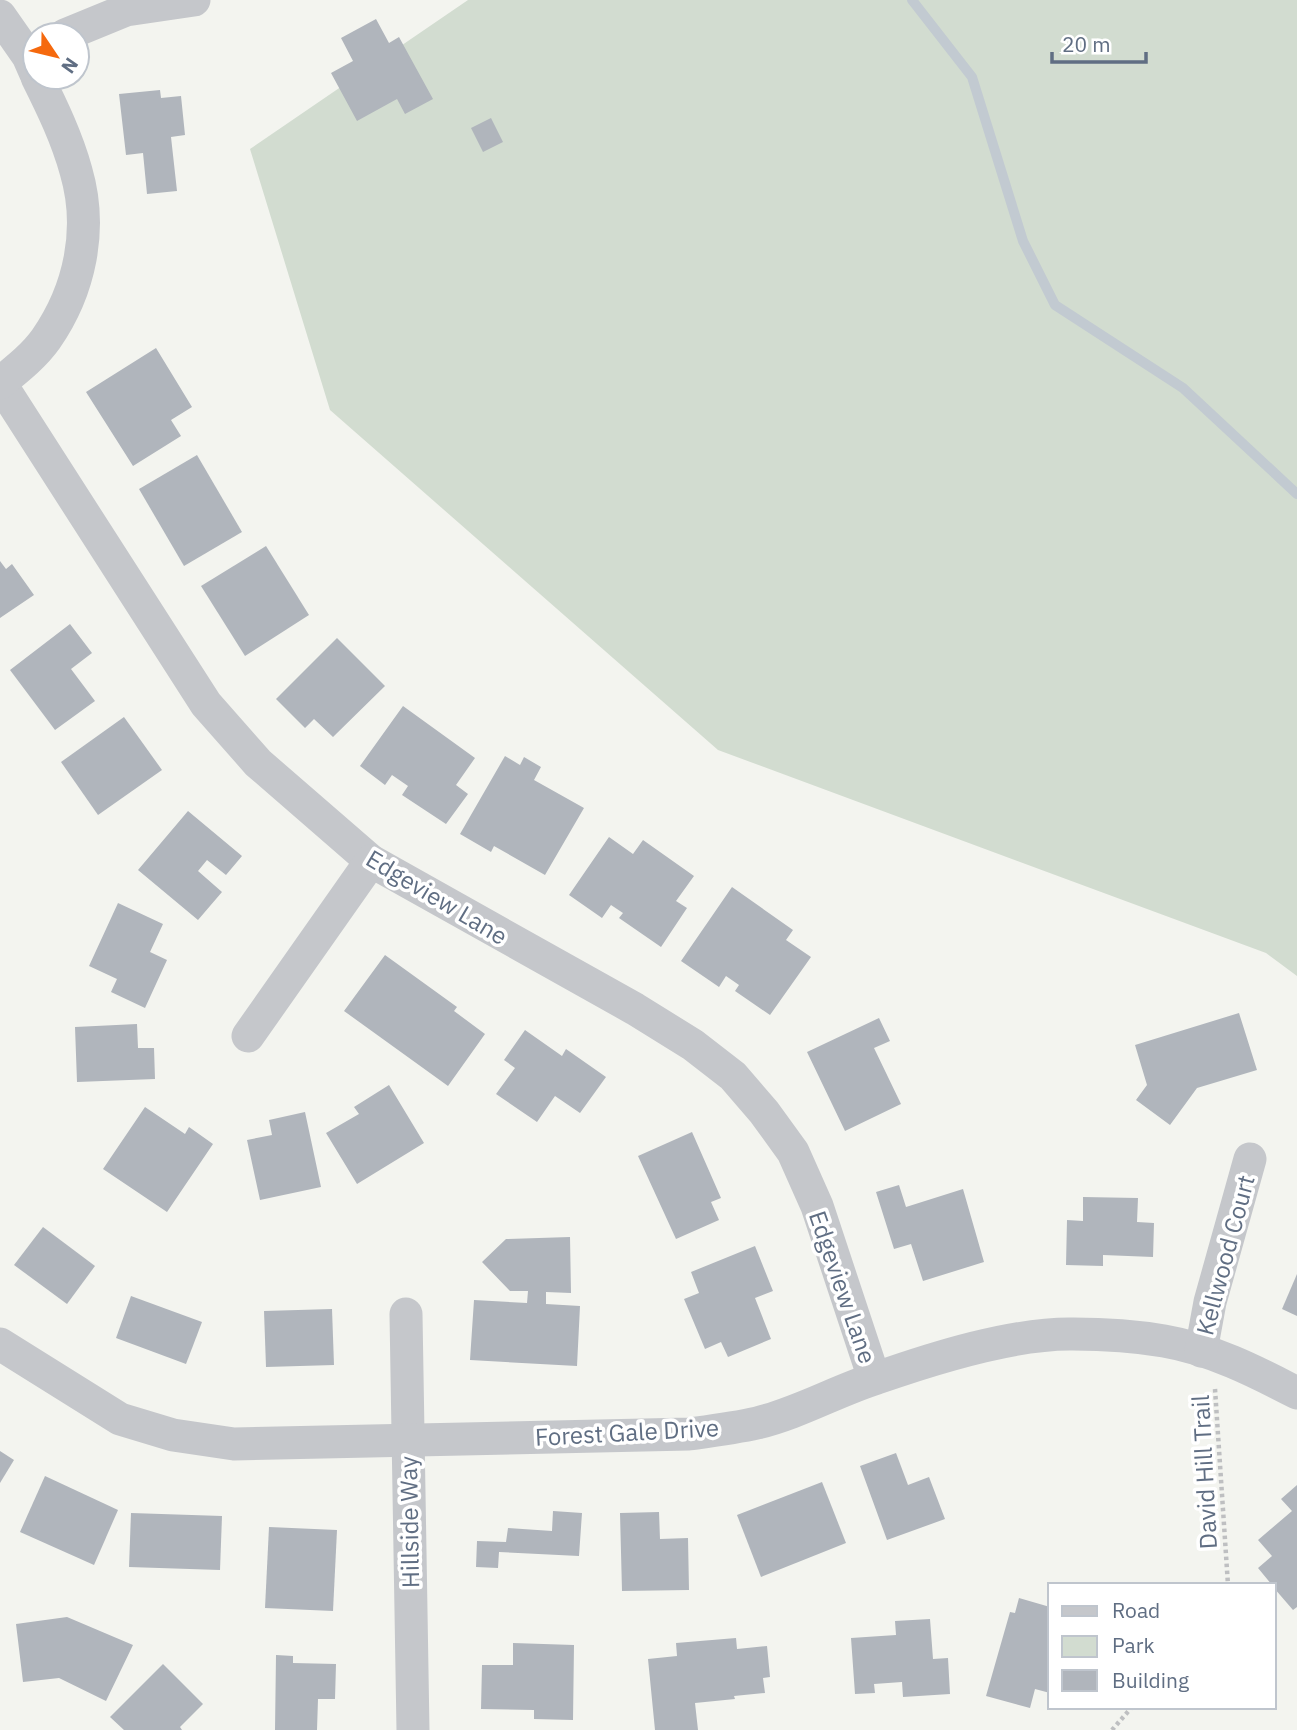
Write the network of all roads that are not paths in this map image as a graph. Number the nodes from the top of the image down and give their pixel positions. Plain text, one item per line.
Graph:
1 (194, 0) edge
2 (0, 16) edge
3 (91, 24) edge
4 (21, 46) edge
5 (45, 91) edge
6 (0, 383) edge
7 (371, 861) junction
8 (248, 1036) dead end
9 (1250, 1159) dead end
10 (406, 1314) dead end
11 (0, 1344) edge
12 (1210, 1354) junction
13 (874, 1378) junction
14 (1297, 1393) edge
15 (408, 1439) junction
16 (414, 1730) edge

1 - 3 street
2 - 4 street
5 - 6 street
6 - 7 street, Edgeview Lane
7 - 8 street
7 - 13 street, Edgeview Lane
9 - 12 street, Kellwood Court
10 - 15 street, Hillside Way
11 - 15 street, Forest Gale Drive
12 - 13 street, Forest Gale Drive
12 - 14 street, Forest Gale Drive
13 - 15 street, Forest Gale Drive
15 - 16 street, Hillside Way

